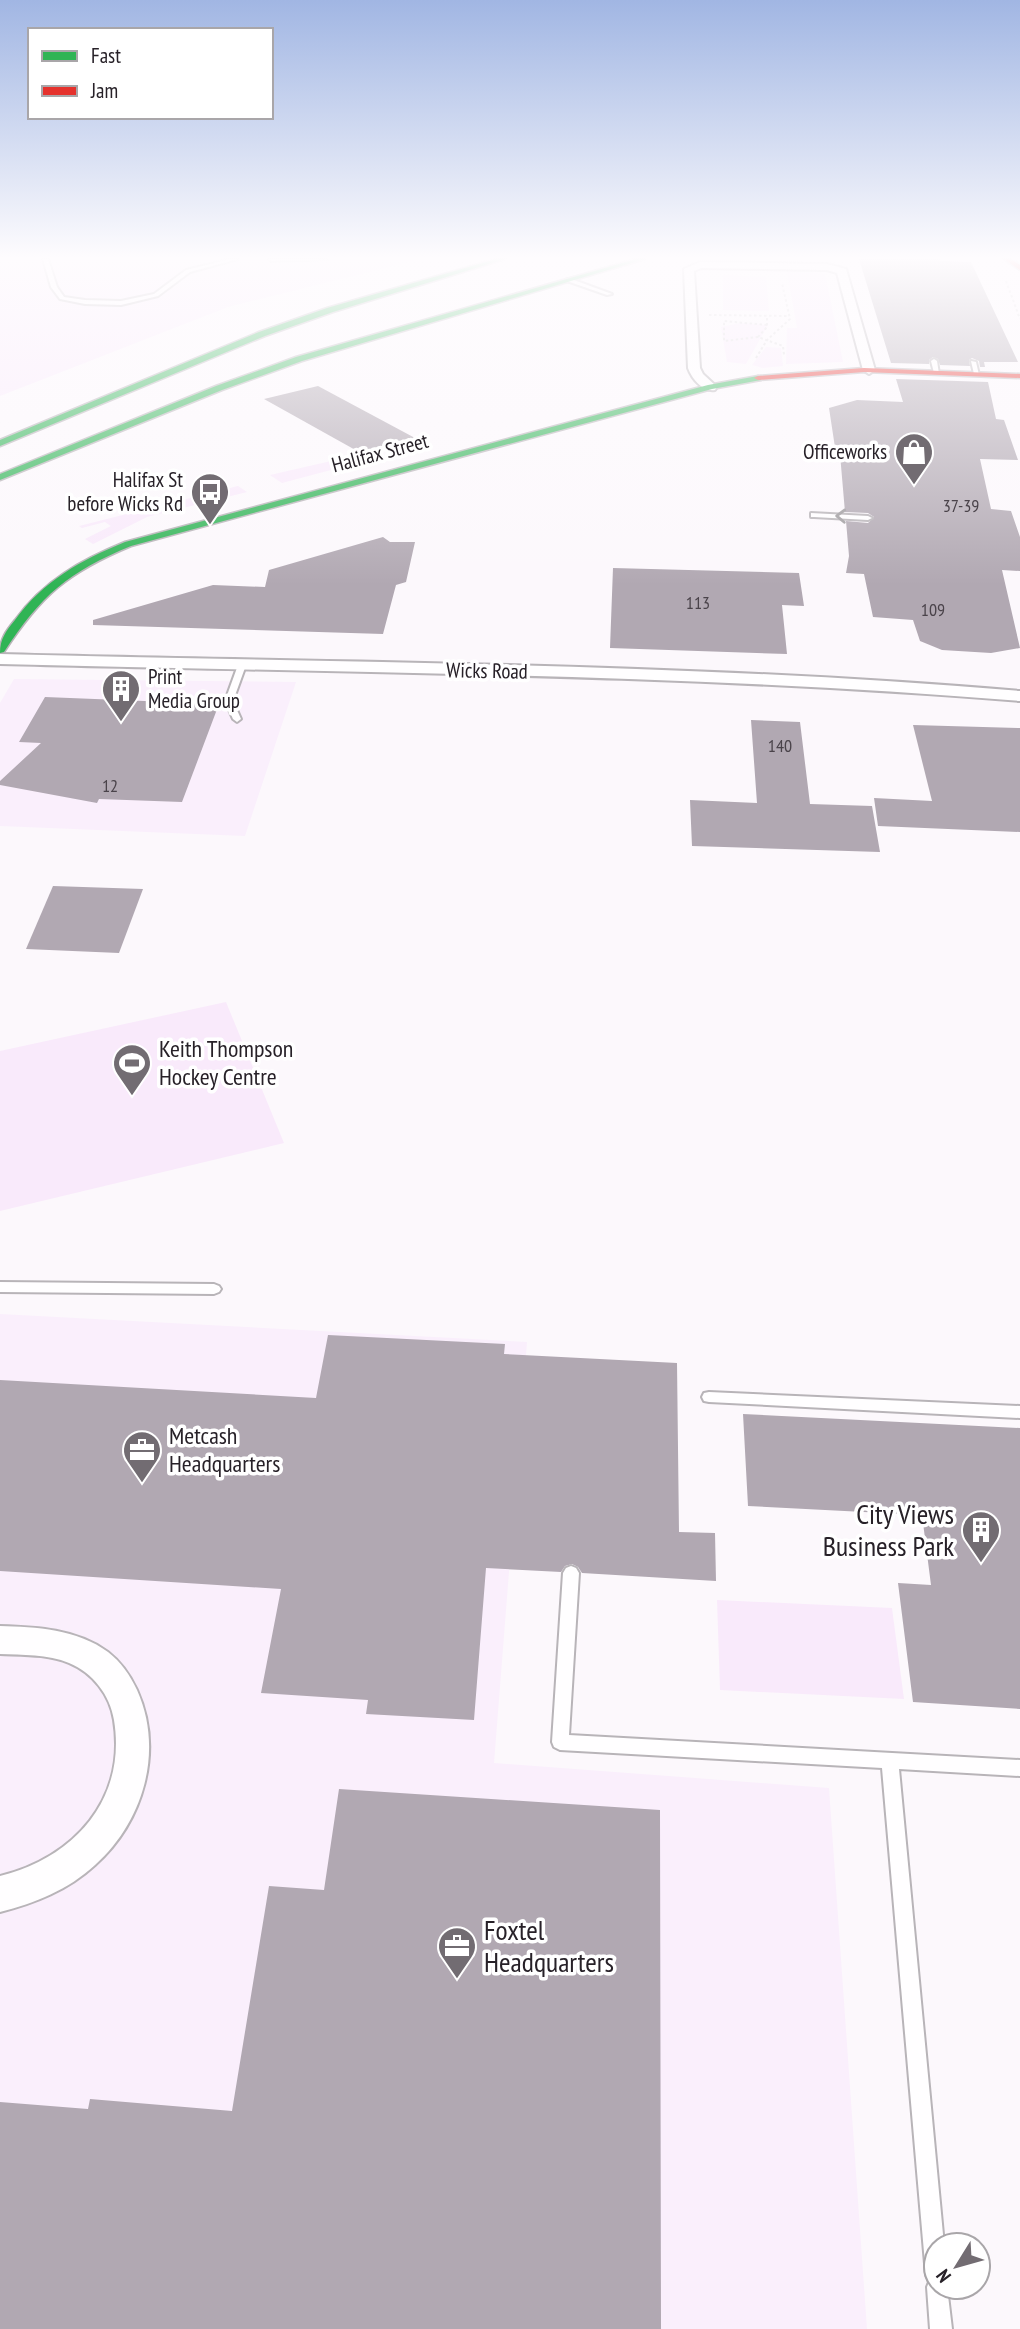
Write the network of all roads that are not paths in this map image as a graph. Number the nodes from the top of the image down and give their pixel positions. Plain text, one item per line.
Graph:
1 (181, 368) edge
2 (218, 368) edge
3 (241, 368) edge
4 (275, 368) edge
5 (694, 368) edge
6 (920, 368) edge
7 (962, 368) edge
8 (869, 370) joint
9 (1020, 376) edge
10 (710, 387) junction
11 (0, 443) edge
12 (0, 456) edge
13 (0, 468) edge
14 (0, 477) edge
15 (814, 515) dead end
16 (868, 518) dead end
17 (0, 650) edge
18 (0, 659) edge
19 (242, 665) junction
20 (1020, 690) edge
21 (974, 691) junction
22 (1020, 696) edge
23 (237, 719) dead end
24 (0, 1287) edge
25 (214, 1289) dead end
26 (709, 1397) dead end
27 (1020, 1412) edge
28 (570, 1573) dead end
29 (0, 1640) edge
30 (890, 1760) junction
31 (1020, 1768) edge
32 (0, 1894) edge
33 (932, 2231) edge
34 (938, 2301) edge
35 (941, 2329) edge

1 - 11 main road
2 - 12 main road
3 - 13 main road
4 - 14 main road
5 - 10 street
6 - 8 main road, Halifax Street
7 - 9 main road, Halifax Street
8 - 10 main road, Halifax Street
10 - 17 main road, Halifax Street
16 -> 15 lane
18 - 19 street, Wicks Road
19 - 21 street, Wicks Road
19 - 23 lane
20 - 21 street, Wicks Road
21 - 22 street, Wicks Road
24 - 25 lane
26 - 27 lane
28 - 30 lane
29 - 32 street
30 - 31 lane
30 - 33 lane
34 - 35 lane

